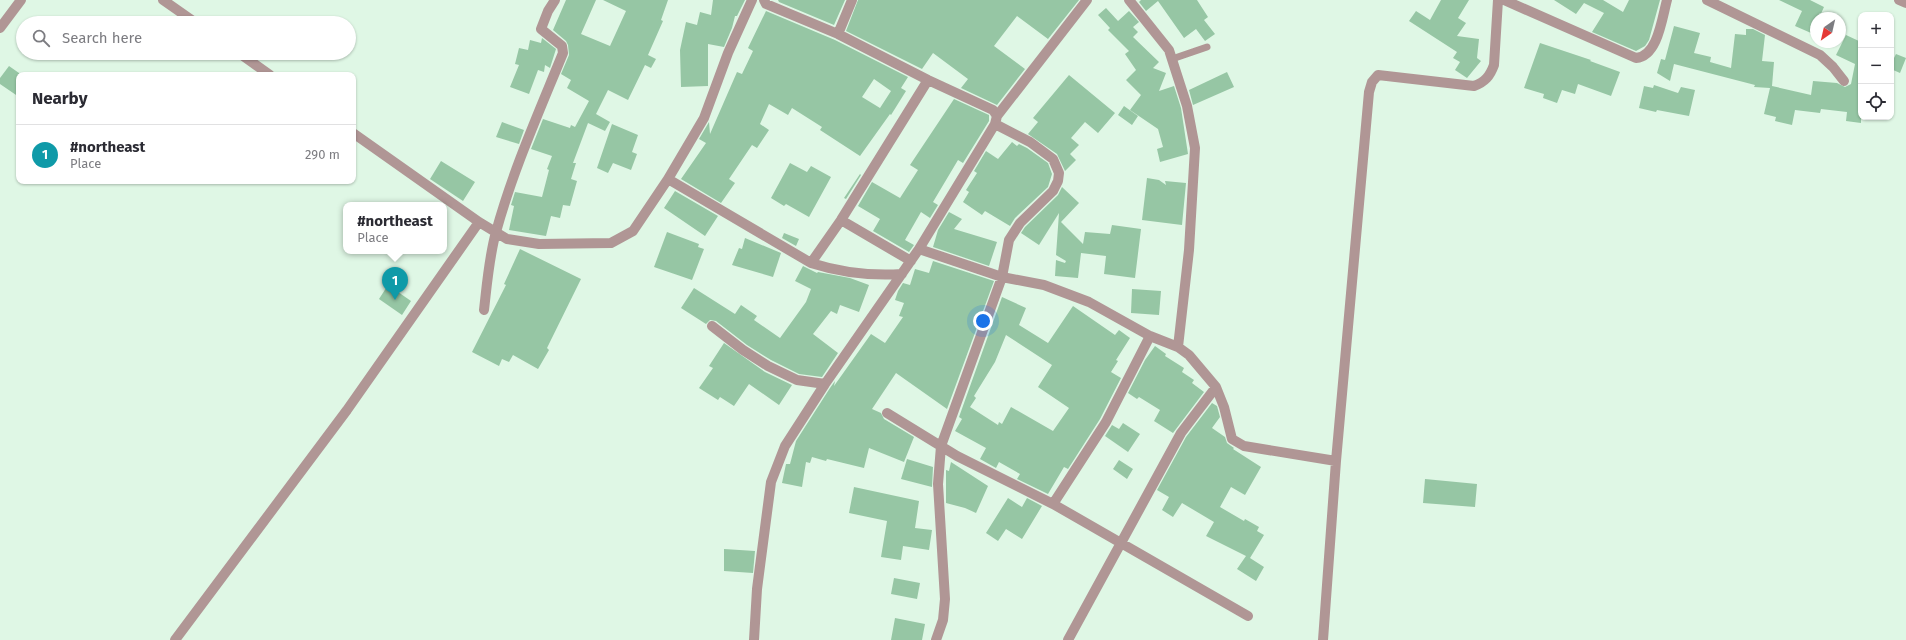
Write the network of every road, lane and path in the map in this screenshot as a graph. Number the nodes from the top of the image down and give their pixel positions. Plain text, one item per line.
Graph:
1 (21, 0) edge
2 (164, 0) edge
3 (555, 0) edge
4 (752, 0) edge
5 (764, 0) edge
6 (852, 0) edge
7 (1087, 0) edge
8 (1129, 0) edge
9 (1498, 0) edge
10 (1504, 0) edge
11 (1667, 0) edge
12 (1707, 0) edge
13 (1899, 0) edge
14 (1906, 3) edge
15 (186, 16) edge
16 (0, 28) edge
17 (838, 34) junction
18 (1207, 47) dead end
19 (1172, 59) junction
20 (249, 60) edge
21 (266, 72) edge
22 (928, 80) junction
23 (1844, 81) dead end
24 (996, 120) junction
25 (356, 135) edge
26 (668, 178) junction
27 (841, 220) junction
28 (479, 222) junction
29 (496, 232) junction
30 (919, 249) junction
31 (911, 261) junction
32 (811, 263) junction
33 (902, 274) junction
34 (1002, 277) junction
35 (484, 310) dead end
36 (712, 326) dead end
37 (1150, 336) junction
38 (1178, 347) junction
39 (825, 384) junction
40 (1216, 387) junction
41 (887, 414) dead end
42 (941, 446) junction
43 (1336, 461) junction
44 (1053, 504) junction
45 (1120, 542) junction
46 (1248, 616) dead end
47 (175, 640) edge
48 (754, 640) edge
49 (936, 640) edge
50 (1068, 640) edge
51 (1323, 640) edge

1 - 16 street
2 - 15 street
3 - 29 street
4 - 26 street
5 - 17 street
6 - 17 street
7 - 24 street
8 - 19 street
9 - 43 street
10 - 11 street
12 - 23 street
13 - 14 street
17 - 22 street
18 - 19 lane
19 - 38 street
20 - 21 street
22 - 24 street
22 - 27 street
24 - 30 street
24 - 34 street
25 - 28 street
26 - 29 street
26 - 32 street
27 - 31 street
27 - 32 street
28 - 29 street
28 - 47 street
29 - 35 street
30 - 31 street
30 - 34 street
31 - 33 street
32 - 33 street
33 - 39 street
34 - 37 street
34 - 42 street
36 - 39 street
37 - 38 street
37 - 44 street
38 - 40 street
39 - 48 street
40 - 43 street
40 - 45 street
41 - 42 street
42 - 44 street
42 - 49 street
43 - 51 street
44 - 45 street
45 - 46 street
45 - 50 street

